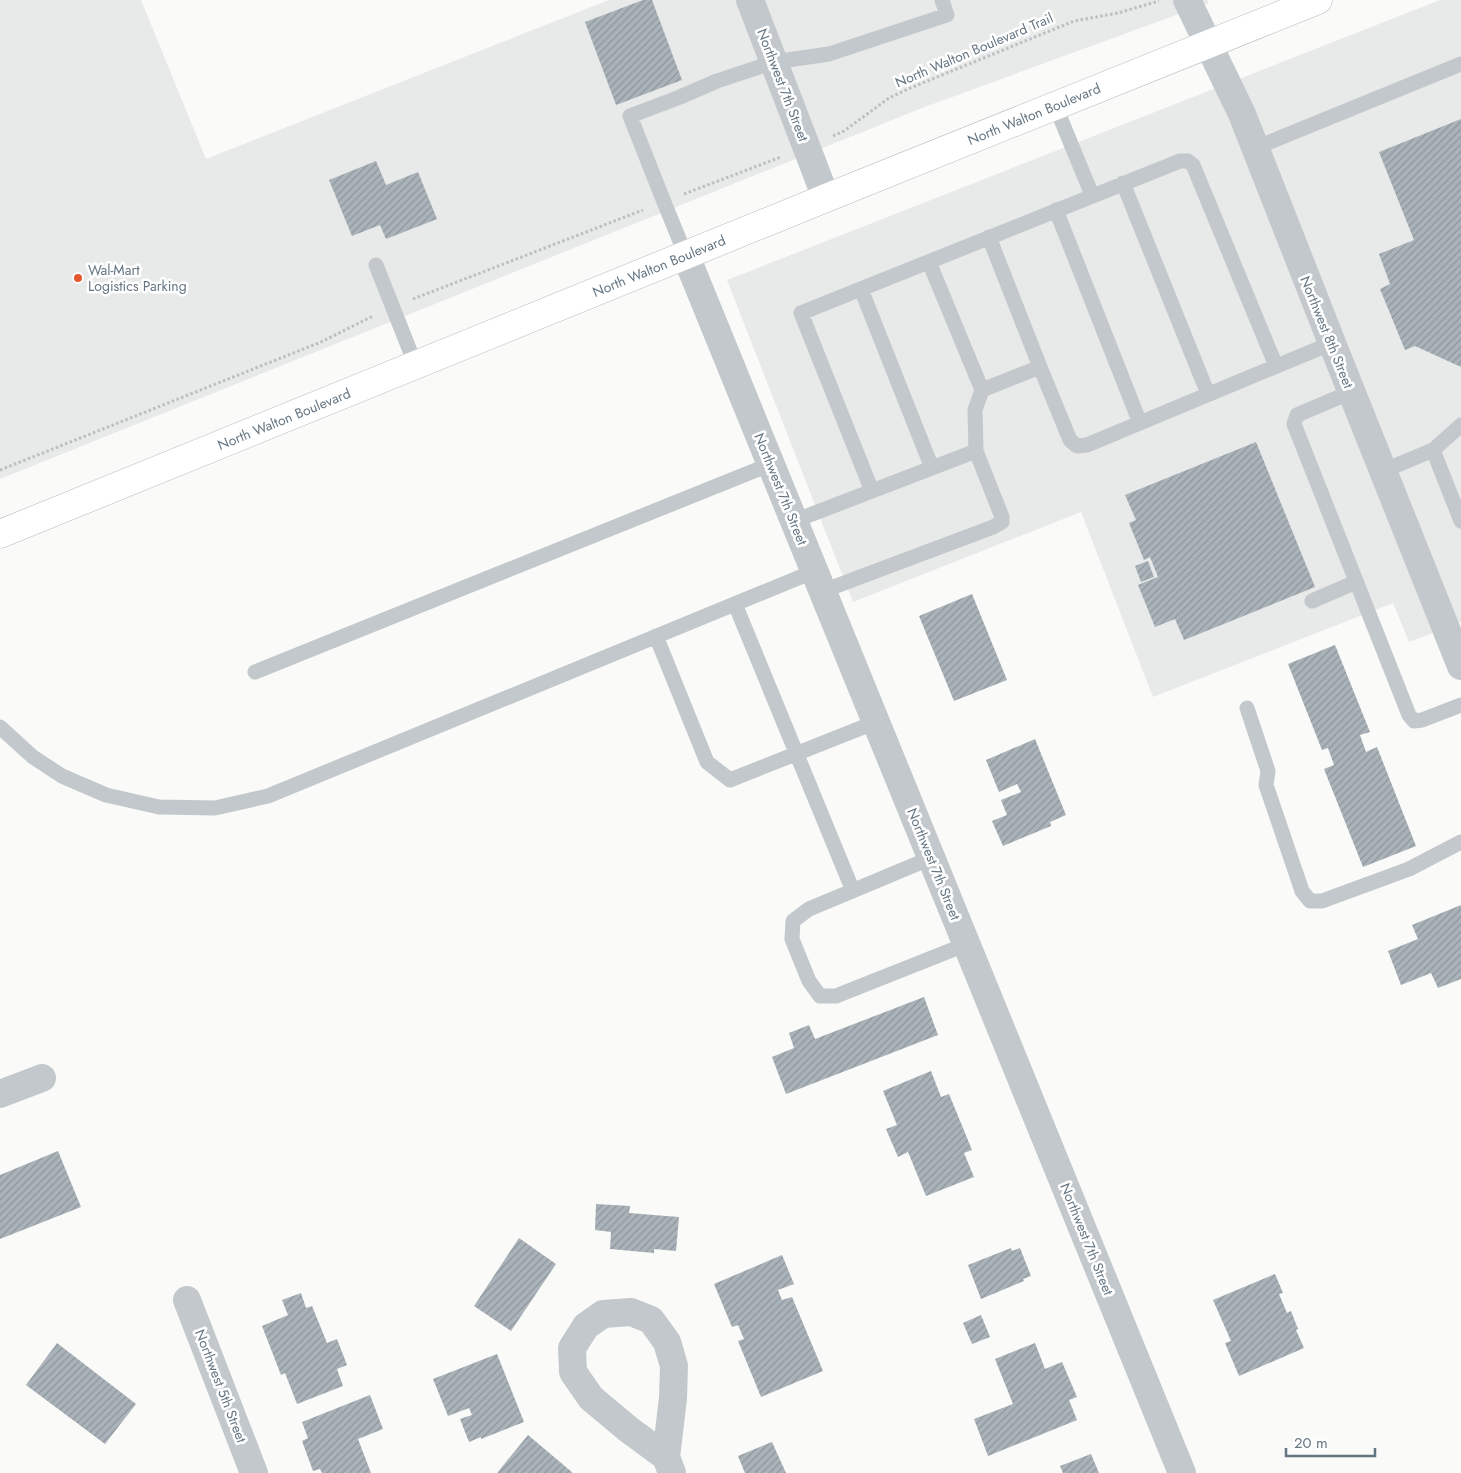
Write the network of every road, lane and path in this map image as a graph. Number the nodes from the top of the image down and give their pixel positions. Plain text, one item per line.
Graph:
1 (750, 0) edge
2 (942, 0) edge
3 (1187, 0) edge
4 (1318, 0) edge
5 (1152, 4) dead end
6 (1208, 45) junction
7 (774, 62) junction
8 (1461, 64) edge
9 (1055, 105) junction
10 (844, 131) dead end
11 (1255, 148) junction
12 (1123, 184) junction
13 (1092, 195) junction
14 (826, 198) junction
15 (1056, 210) junction
16 (989, 238) junction
17 (686, 256) junction
18 (929, 262) junction
19 (376, 265) dead end
20 (861, 289) junction
21 (1332, 343) junction
22 (416, 366) junction
23 (1276, 366) junction
24 (1040, 367) junction
25 (982, 390) junction
26 (1351, 392) junction
27 (1208, 394) junction
28 (1140, 423) junction
29 (1461, 425) edge
30 (1433, 450) junction
31 (976, 452) junction
32 (771, 464) junction
33 (932, 468) junction
34 (1383, 472) junction
35 (872, 491) junction
36 (794, 521) junction
37 (1461, 522) edge
38 (0, 534) edge
39 (819, 581) junction
40 (1356, 582) junction
41 (1312, 601) dead end
42 (735, 604) junction
43 (656, 636) junction
44 (1460, 659) edge
45 (255, 672) dead end
46 (1461, 705) edge
47 (1247, 708) dead end
48 (876, 722) junction
49 (0, 727) edge
50 (796, 754) junction
51 (1461, 842) edge
52 (932, 858) junction
53 (853, 891) junction
54 (967, 944) junction
55 (42, 1078) dead end
56 (0, 1094) edge
57 (187, 1300) dead end
58 (669, 1465) edge
59 (254, 1473) edge
60 (1182, 1473) edge

1 - 7 street, Northwest 7th Street
2 - 7 lane
3 - 6 street, Northwest 8th Street
4 - 6 main road, North Walton Boulevard
5 - 10 path, North Walton Boulevard Trail
6 - 9 main road, North Walton Boulevard
6 - 11 street, Northwest 8th Street
7 - 14 street, Northwest 7th Street
7 - 17 lane
8 - 11 lane
9 - 13 lane
9 - 14 main road, North Walton Boulevard
11 - 21 street, Northwest 8th Street
12 - 13 lane
12 - 23 lane
12 - 27 lane
13 - 15 lane
14 - 17 main road, North Walton Boulevard
15 - 16 lane
15 - 28 lane
16 - 18 lane
16 - 24 lane
17 - 22 main road, North Walton Boulevard
17 - 32 street, Northwest 7th Street
18 - 20 lane
18 - 25 lane
19 - 22 lane
20 - 33 lane
20 - 35 lane
21 - 23 lane
21 - 26 street, Northwest 8th Street
22 - 38 main road, North Walton Boulevard
23 - 27 lane
24 - 25 lane
24 - 28 lane
25 - 31 lane
26 - 34 street, Northwest 8th Street
26 - 40 lane
27 - 28 lane
29 - 30 lane
30 - 34 lane
30 - 37 lane
31 - 33 lane
31 - 39 lane
32 - 36 street, Northwest 7th Street
32 - 45 lane
33 - 35 lane
34 - 44 street, Northwest 8th Street
35 - 36 lane
36 - 39 street, Northwest 7th Street
39 - 42 lane
39 - 48 street, Northwest 7th Street
40 - 41 lane
40 - 46 lane
42 - 43 lane
42 - 50 lane
43 - 49 lane
43 - 50 lane
47 - 51 lane
48 - 50 lane
48 - 52 street, Northwest 7th Street
50 - 53 lane
52 - 53 lane
52 - 54 street, Northwest 7th Street
53 - 54 lane
54 - 60 street, Northwest 7th Street
55 - 56 street
57 - 59 street, Northwest 5th Street
58 - 58 street

